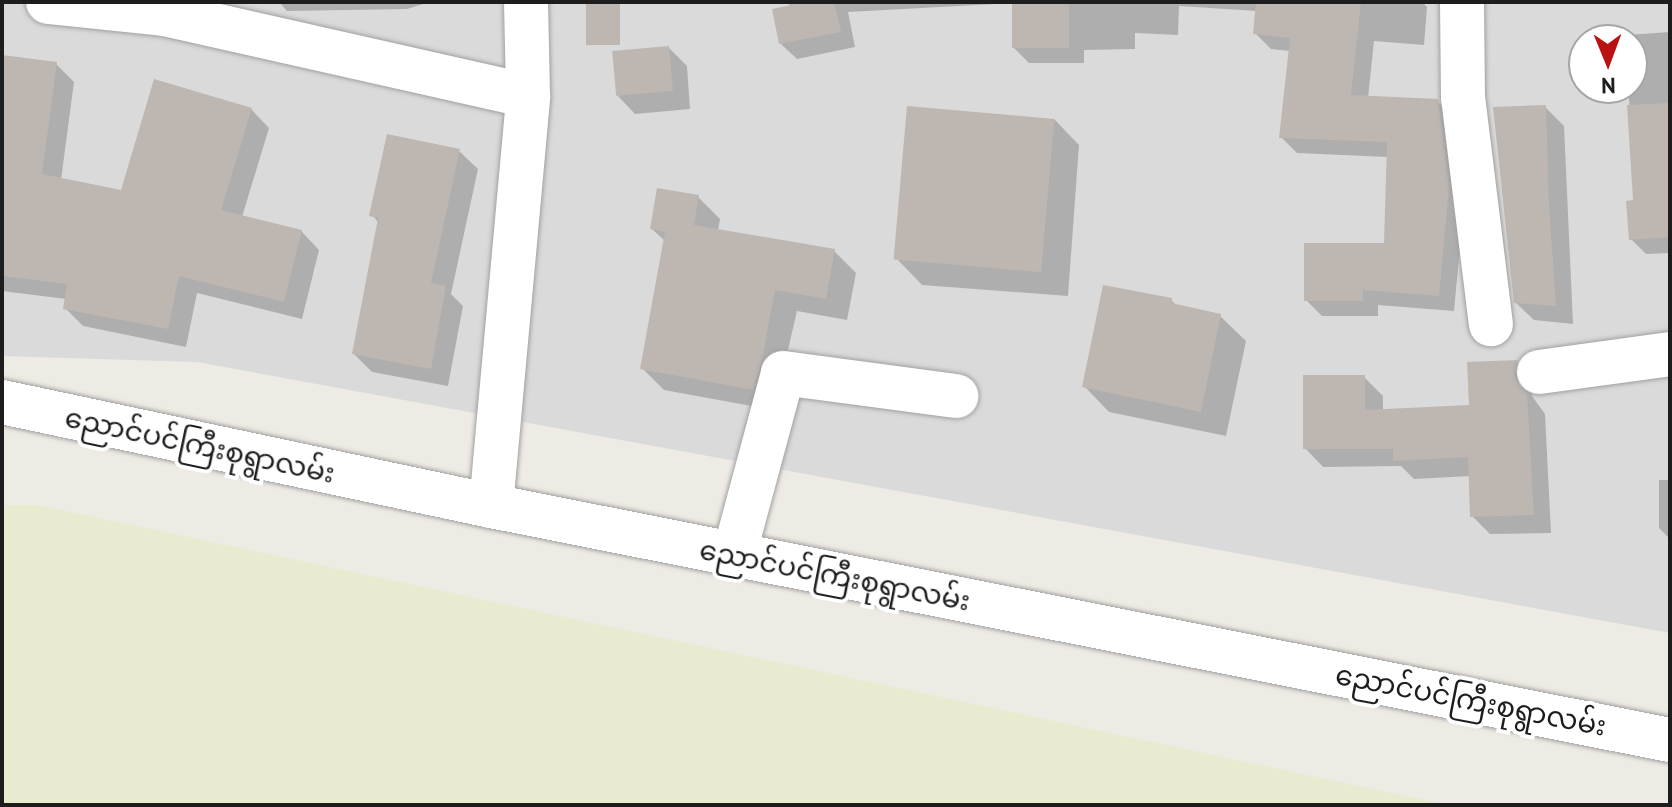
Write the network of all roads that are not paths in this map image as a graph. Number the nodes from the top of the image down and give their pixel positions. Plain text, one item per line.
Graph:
1 (48, 2) edge
2 (526, 2) edge
3 (1462, 2) edge
4 (165, 8) edge
5 (528, 96) junction
6 (1491, 324) dead end
7 (1670, 354) edge
8 (1539, 372) dead end
9 (956, 396) dead end
10 (2, 402) edge
11 (491, 506) junction
12 (734, 555) junction
13 (1670, 740) edge

1 - 4 street
2 - 5 street
3 - 6 street
4 - 5 street
5 - 11 street
7 - 8 street
9 - 12 street
10 - 11 street, ညောင်ပင်ကြီးစုရွာလမ်း
11 - 12 street, ညောင်ပင်ကြီးစုရွာလမ်း
12 - 13 street, ညောင်ပင်ကြီးစုရွာလမ်း

